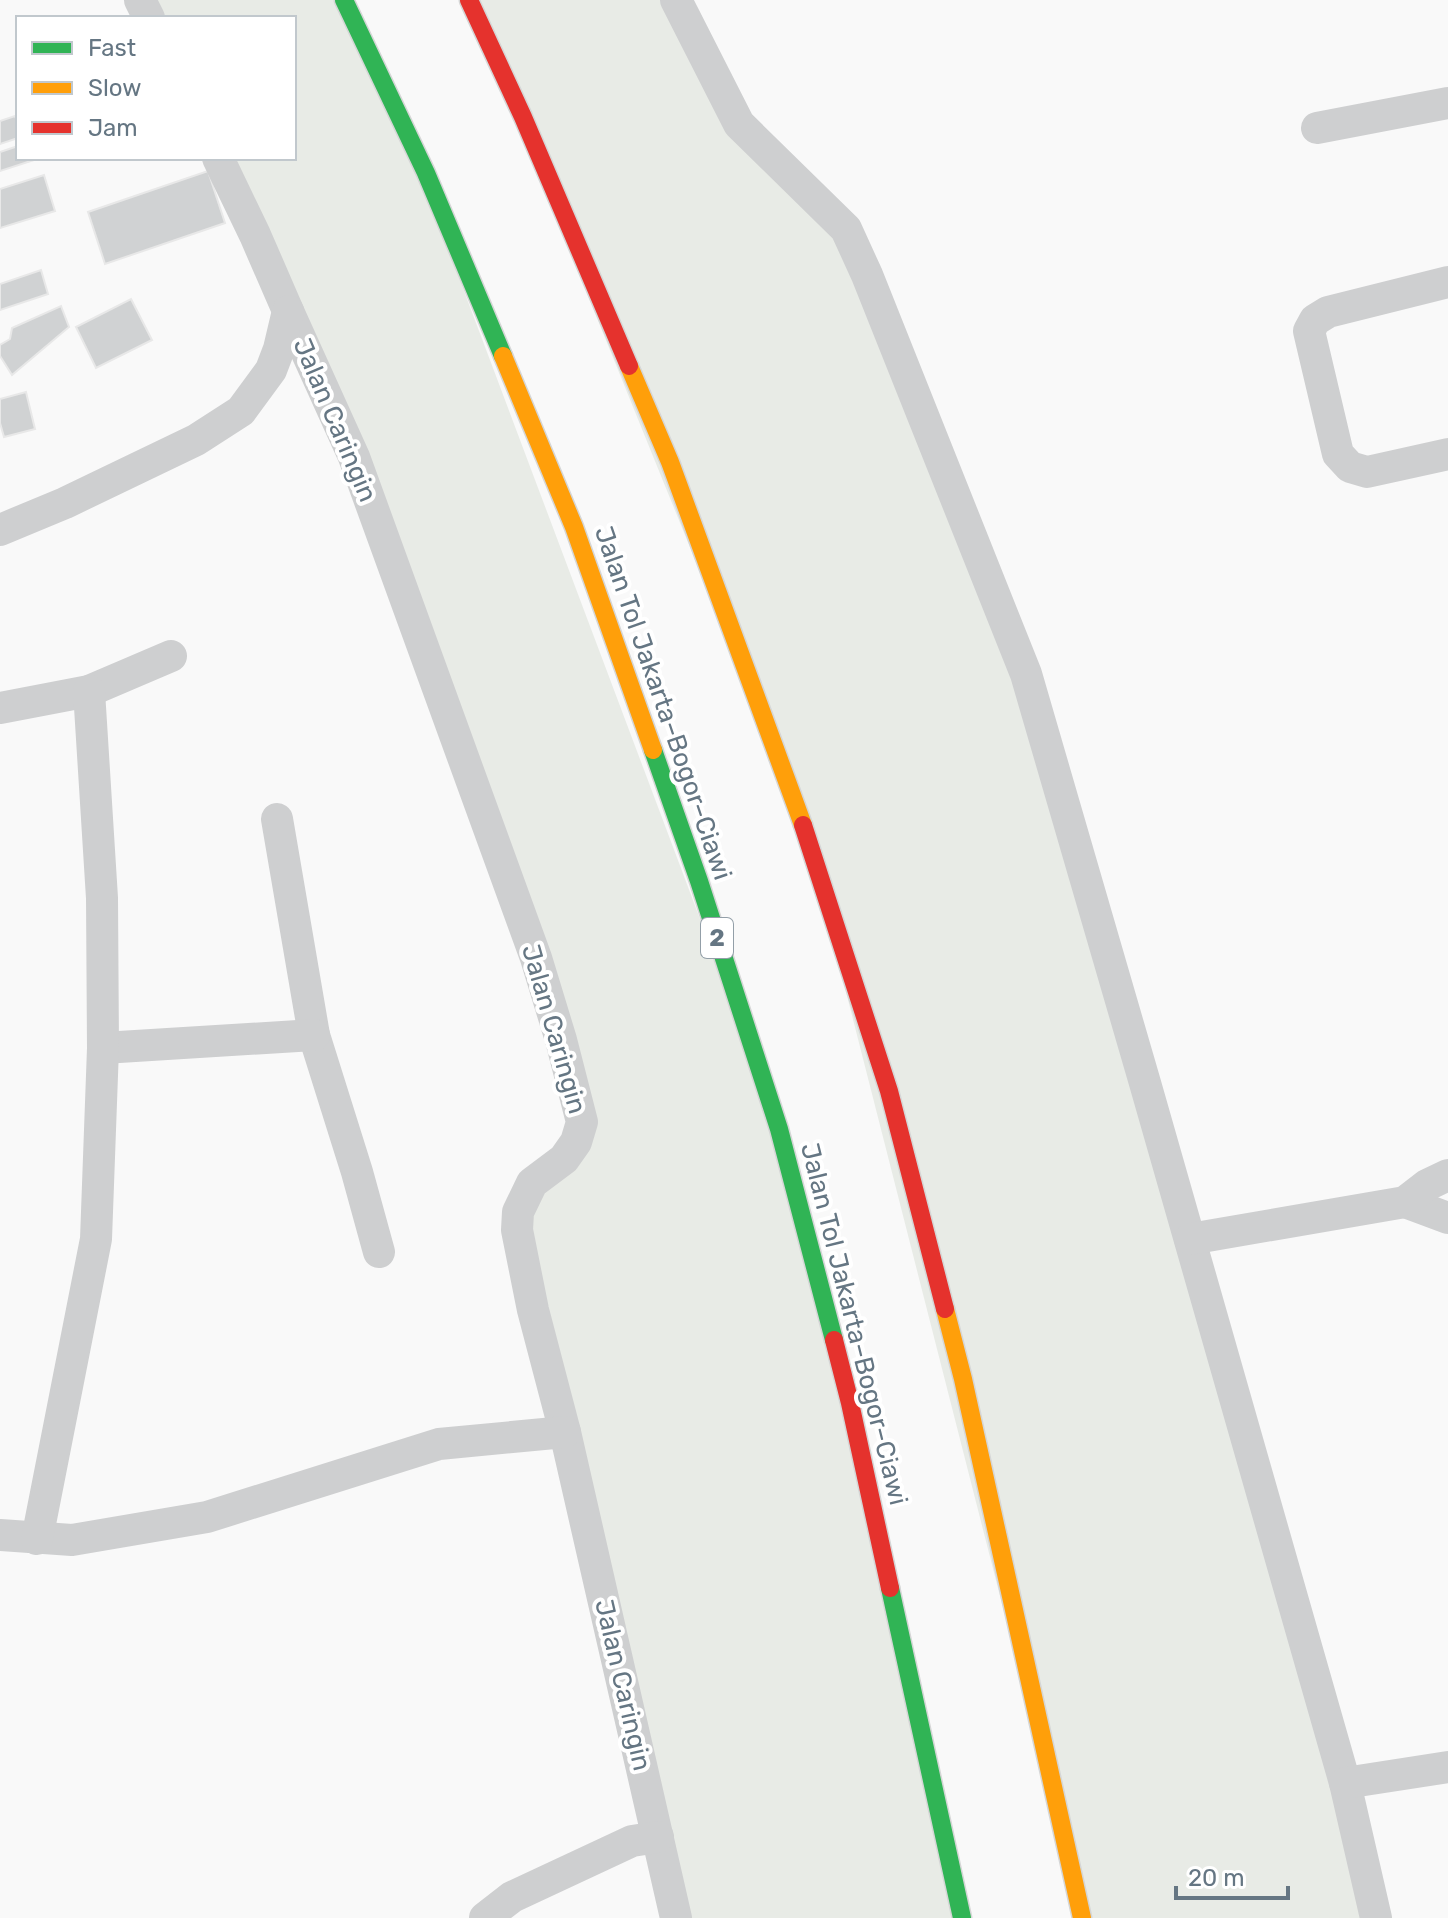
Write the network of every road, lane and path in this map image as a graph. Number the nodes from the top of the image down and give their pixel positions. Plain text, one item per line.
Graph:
1 (344, 0) edge
2 (469, 0) edge
3 (676, 0) edge
4 (1448, 103) edge
5 (1317, 128) dead end
6 (219, 160) edge
7 (1448, 282) edge
8 (288, 311) junction
9 (1448, 454) edge
10 (0, 530) edge
11 (171, 656) dead end
12 (89, 691) junction
13 (0, 708) edge
14 (277, 819) dead end
15 (314, 1035) junction
16 (103, 1048) junction
17 (1448, 1175) edge
18 (1405, 1202) junction
19 (1448, 1218) edge
20 (1190, 1239) junction
21 (379, 1252) dead end
22 (565, 1432) junction
23 (0, 1535) edge
24 (37, 1539) junction
25 (1448, 1767) edge
26 (1345, 1783) junction
27 (658, 1837) junction
28 (485, 1918) edge
29 (676, 1918) edge
30 (962, 1918) edge
31 (1082, 1918) edge
32 (1376, 1918) edge

1 - 30 highway, Jalan Tol Jakarta–Bogor–Ciawi / 2
2 - 31 highway
3 - 20 street
4 - 5 street
6 - 8 street, Jalan Caringin
7 - 9 street
8 - 10 street
8 - 22 street, Jalan Caringin
11 - 12 street
12 - 13 street
12 - 16 street
14 - 15 street
15 - 16 street
15 - 21 street
16 - 24 street
17 - 18 street
18 - 19 street
18 - 20 street
20 - 26 street
22 - 24 street
22 - 27 street, Jalan Caringin
23 - 24 street
25 - 26 street
26 - 32 street
27 - 28 street
27 - 29 street, Jalan Caringin

